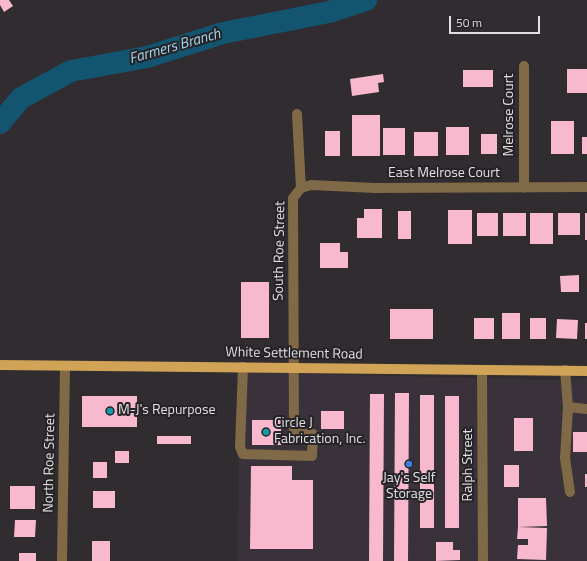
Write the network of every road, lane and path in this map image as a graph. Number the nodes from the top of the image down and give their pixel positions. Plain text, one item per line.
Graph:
1 (524, 66) dead end
2 (297, 114) dead end
3 (587, 187) edge
4 (301, 188) junction
5 (524, 188) junction
6 (0, 365) edge
7 (65, 366) junction
8 (243, 367) junction
9 (294, 368) junction
10 (482, 370) junction
11 (565, 370) junction
12 (587, 371) edge
13 (568, 407) junction
14 (587, 409) edge
15 (570, 492) dead end
16 (62, 561) edge
17 (483, 561) edge

1 - 5 street, Melrose Court
2 - 4 street, South Roe Street
3 - 5 street, East Melrose Court
4 - 5 street, East Melrose Court
4 - 9 street, South Roe Street
6 - 7 main road, White Settlement Road
7 - 8 main road, White Settlement Road
7 - 16 street, North Roe Street
8 - 9 main road, White Settlement Road
8 - 9 street, South Roe Street
9 - 10 main road, White Settlement Road
10 - 11 main road, White Settlement Road
10 - 17 street, Ralph Street
11 - 12 main road, White Settlement Road
11 - 13 street
13 - 14 street
13 - 15 street

